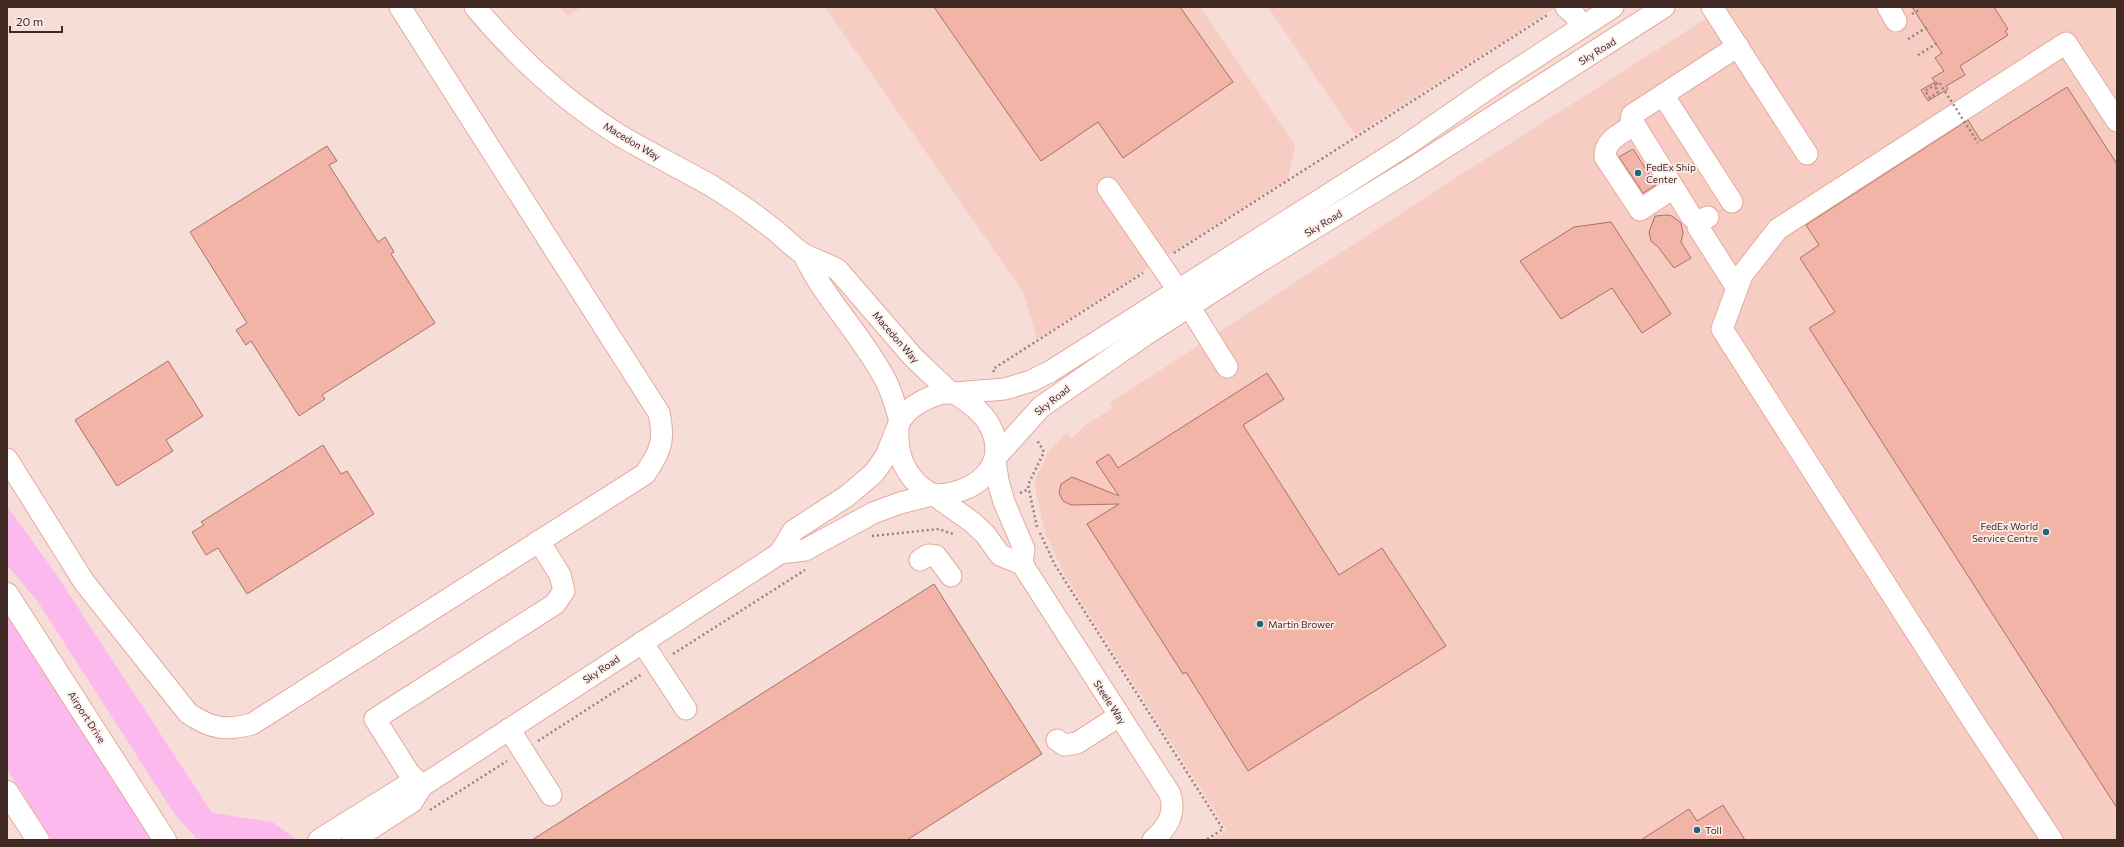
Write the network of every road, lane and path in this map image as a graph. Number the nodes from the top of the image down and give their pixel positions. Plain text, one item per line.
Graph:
1 (400, 7) edge
2 (475, 7) edge
3 (1614, 7) edge
4 (1664, 7) edge
5 (1712, 7) edge
6 (1569, 13) edge
7 (1929, 26) dead end
8 (1908, 39) dead end
9 (1939, 42) dead end
10 (1738, 46) junction
11 (1918, 55) dead end
12 (1937, 85) junction
13 (1664, 95) junction
14 (2117, 121) edge
15 (1634, 125) junction
16 (1978, 143) dead end
17 (1807, 154) dead end
18 (1108, 188) dead end
19 (1673, 188) junction
20 (1732, 202) dead end
21 (804, 255) junction
22 (1160, 263) junction
23 (1737, 288) junction
24 (1184, 298) junction
25 (1227, 367) dead end
26 (1005, 389) junction
27 (953, 393) junction
28 (1026, 422) junction
29 (899, 424) junction
30 (996, 458) junction
31 (7, 460) edge
32 (1029, 489) junction
33 (933, 495) junction
34 (1004, 502) junction
35 (972, 522) junction
36 (866, 537) dead end
37 (539, 542) junction
38 (780, 552) junction
39 (920, 560) dead end
40 (1022, 564) junction
41 (806, 570) dead end
42 (951, 576) dead end
43 (7, 594) edge
44 (642, 642) junction
45 (656, 665) junction
46 (686, 709) dead end
47 (1119, 716) junction
48 (509, 729) junction
49 (1057, 740) dead end
50 (522, 751) junction
51 (422, 786) junction
52 (7, 792) edge
53 (551, 795) dead end
54 (429, 810) dead end
55 (38, 840) edge
56 (165, 840) edge
57 (319, 840) edge
58 (353, 840) edge
59 (1153, 840) edge
60 (1206, 840) edge
61 (2052, 840) edge

1 - 37 street
2 - 21 street, Macedon Way
3 - 6 street, Sky Road
4 - 24 street, Sky Road
5 - 10 street
6 - 22 path
6 - 24 street, Sky Road
7 - 8 path
9 - 11 path
10 - 13 street
10 - 17 street
12 - 12 path
12 - 16 path, bridge
13 - 15 street
13 - 20 street
14 - 23 street
15 - 19 street
15 - 19 street
18 - 22 street
19 - 23 street
21 - 27 street, Macedon Way
21 - 29 street, Macedon Way
22 - 24 street
22 - 26 path
23 - 61 street
24 - 25 street
24 - 26 street, Sky Road
24 - 28 street, Sky Road
26 - 27 street, Sky Road
27 - 29 street
27 - 30 street
28 - 30 street, Sky Road
28 - 32 path
29 - 33 street
29 - 38 street, Sky Road
30 - 33 street
30 - 34 street
31 - 37 street
32 - 34 path
32 - 60 path
33 - 35 street
33 - 38 street, Sky Road
34 - 40 street
35 - 36 path
35 - 40 street
37 - 51 street
38 - 44 street, Sky Road
39 - 42 street
40 - 47 street, Steele Way
41 - 45 path
43 - 56 main road, Airport Drive
44 - 45 street
44 - 48 street, Sky Road
45 - 46 street
45 - 50 path
47 - 49 street
47 - 59 street, Steele Way
48 - 50 street
48 - 51 street, Sky Road
50 - 53 street
50 - 54 path
51 - 57 street, Sky Road
51 - 58 street, Sky Road
52 - 55 main road

